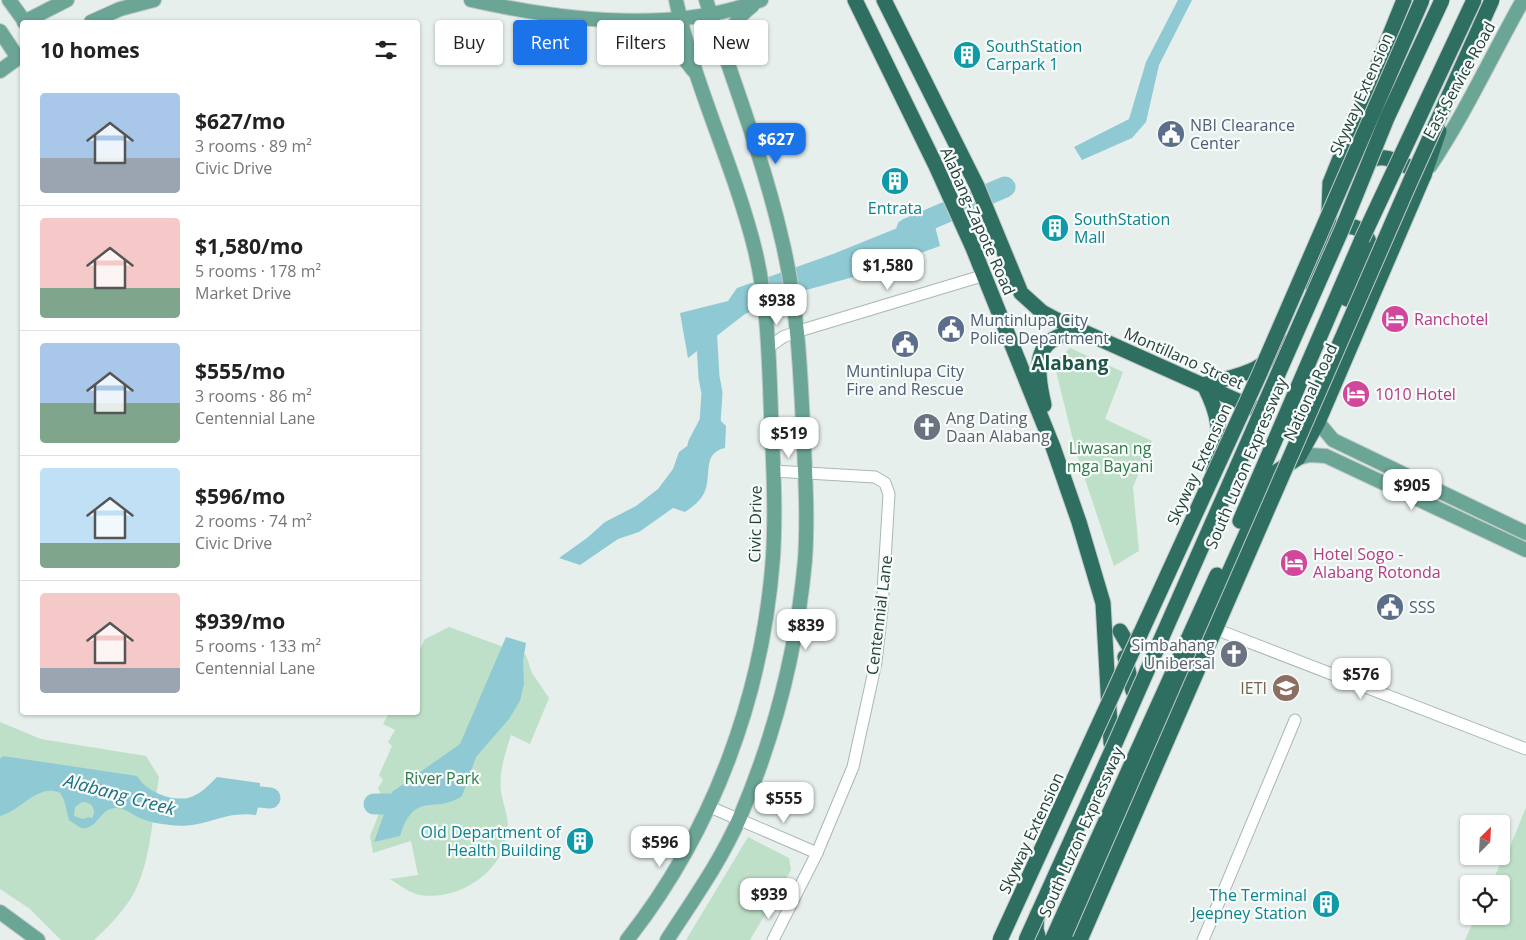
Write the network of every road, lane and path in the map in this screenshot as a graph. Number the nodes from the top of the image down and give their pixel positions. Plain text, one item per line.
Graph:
1 (9, 0) edge
2 (67, 0) edge
3 (154, 0) edge
4 (471, 0) edge
5 (676, 0) edge
6 (706, 0) edge
7 (760, 0) edge
8 (855, 0) edge
9 (884, 0) edge
10 (1404, 0) edge
11 (1422, 0) edge
12 (1442, 0) edge
13 (1474, 0) edge
14 (1492, 0) edge
15 (1499, 0) edge
16 (1523, 0) edge
17 (711, 15) junction
18 (680, 18) junction
19 (22, 20) edge
20 (30, 20) edge
21 (95, 20) edge
22 (605, 20) joint
23 (713, 20) edge
24 (737, 20) edge
25 (20, 25) edge
26 (1, 35) edge
27 (20, 57) edge
28 (684, 59) edge
29 (728, 65) edge
30 (0, 71) edge
31 (699, 79) junction
32 (1424, 175) junction
33 (1330, 183) junction
34 (1328, 241) junction
35 (985, 275) junction
36 (1021, 293) joint
37 (799, 332) junction
38 (1083, 332) junction
39 (1284, 343) junction
40 (769, 347) junction
41 (1204, 385) junction
42 (1256, 410) junction
43 (1318, 422) junction
44 (1334, 440) junction
45 (1053, 447) junction
46 (1326, 456) junction
47 (1298, 458) junction
48 (773, 472) junction
49 (805, 472) junction
50 (1273, 474) junction
51 (1526, 533) edge
52 (1526, 550) edge
53 (1102, 603) junction
54 (1206, 625) junction
55 (1120, 631) junction
56 (1132, 691) junction
57 (1295, 720) dead end
58 (1110, 743) junction
59 (1526, 749) edge
60 (710, 807) junction
61 (740, 818) junction
62 (817, 853) junction
63 (1039, 901) junction
64 (0, 912) edge
65 (1022, 939) edge
66 (38, 940) edge
67 (627, 940) edge
68 (667, 940) edge
69 (773, 940) edge
70 (1000, 940) edge
71 (1039, 940) edge
72 (1052, 940) edge
73 (1065, 940) edge
74 (1080, 940) edge
75 (1203, 940) edge

1 - 19 main road
2 - 20 main road
3 - 21 main road
4 - 22 main road
5 - 18 main road, Civic Drive
6 - 17 main road
7 - 17 main road
7 - 24 main road
8 - 35 highway, Alabang-Zapote Road
9 - 36 highway, Alabang-Zapote Road
10 - 33 highway
11 - 70 highway, Skyway Extension, bridge
12 - 65 highway, South Luzon Expressway, bridge
13 - 72 highway, South Luzon Expressway, bridge
14 - 74 highway, bridge
15 - 32 highway, National Road
16 - 32 main road, East Service Road
17 - 18 main road
17 - 23 main road
18 - 22 main road
18 - 31 main road, Civic Drive
25 - 26 main road
26 - 27 main road
27 - 30 main road
28 - 31 main road
29 - 37 main road
31 - 40 main road, Civic Drive
32 - 33 highway
32 - 43 highway, National Road
33 - 34 highway
34 - 39 highway
34 - 50 highway
35 - 37 street
35 - 45 highway, Alabang-Zapote Road
36 - 38 highway, Montillano Street
37 - 40 street
37 - 49 main road
38 - 41 highway, Montillano Street
38 - 45 highway
39 - 41 highway
39 - 42 highway
40 - 48 main road, Civic Drive
41 - 42 highway, Montillano Street
41 - 55 highway
42 - 56 highway
43 - 44 main road
43 - 47 highway, National Road
44 - 46 main road
44 - 51 main road
45 - 53 highway, Alabang-Zapote Road
46 - 47 main road
46 - 52 main road
47 - 50 highway, National Road
48 - 49 street, Centennial Lane
48 - 60 main road, Civic Drive
49 - 61 main road
49 - 62 street, Centennial Lane
50 - 54 highway
53 - 55 highway, Alabang-Zapote Road
53 - 58 highway, Alabang-Zapote Road
54 - 59 street
54 - 73 highway
55 - 56 highway, Alabang-Zapote Road
56 - 58 highway
57 - 75 street
58 - 63 highway
60 - 61 street
60 - 67 main road, Civic Drive
61 - 62 street
61 - 68 main road
62 - 69 street, Centennial Lane
63 - 65 highway
63 - 71 highway
64 - 66 main road

